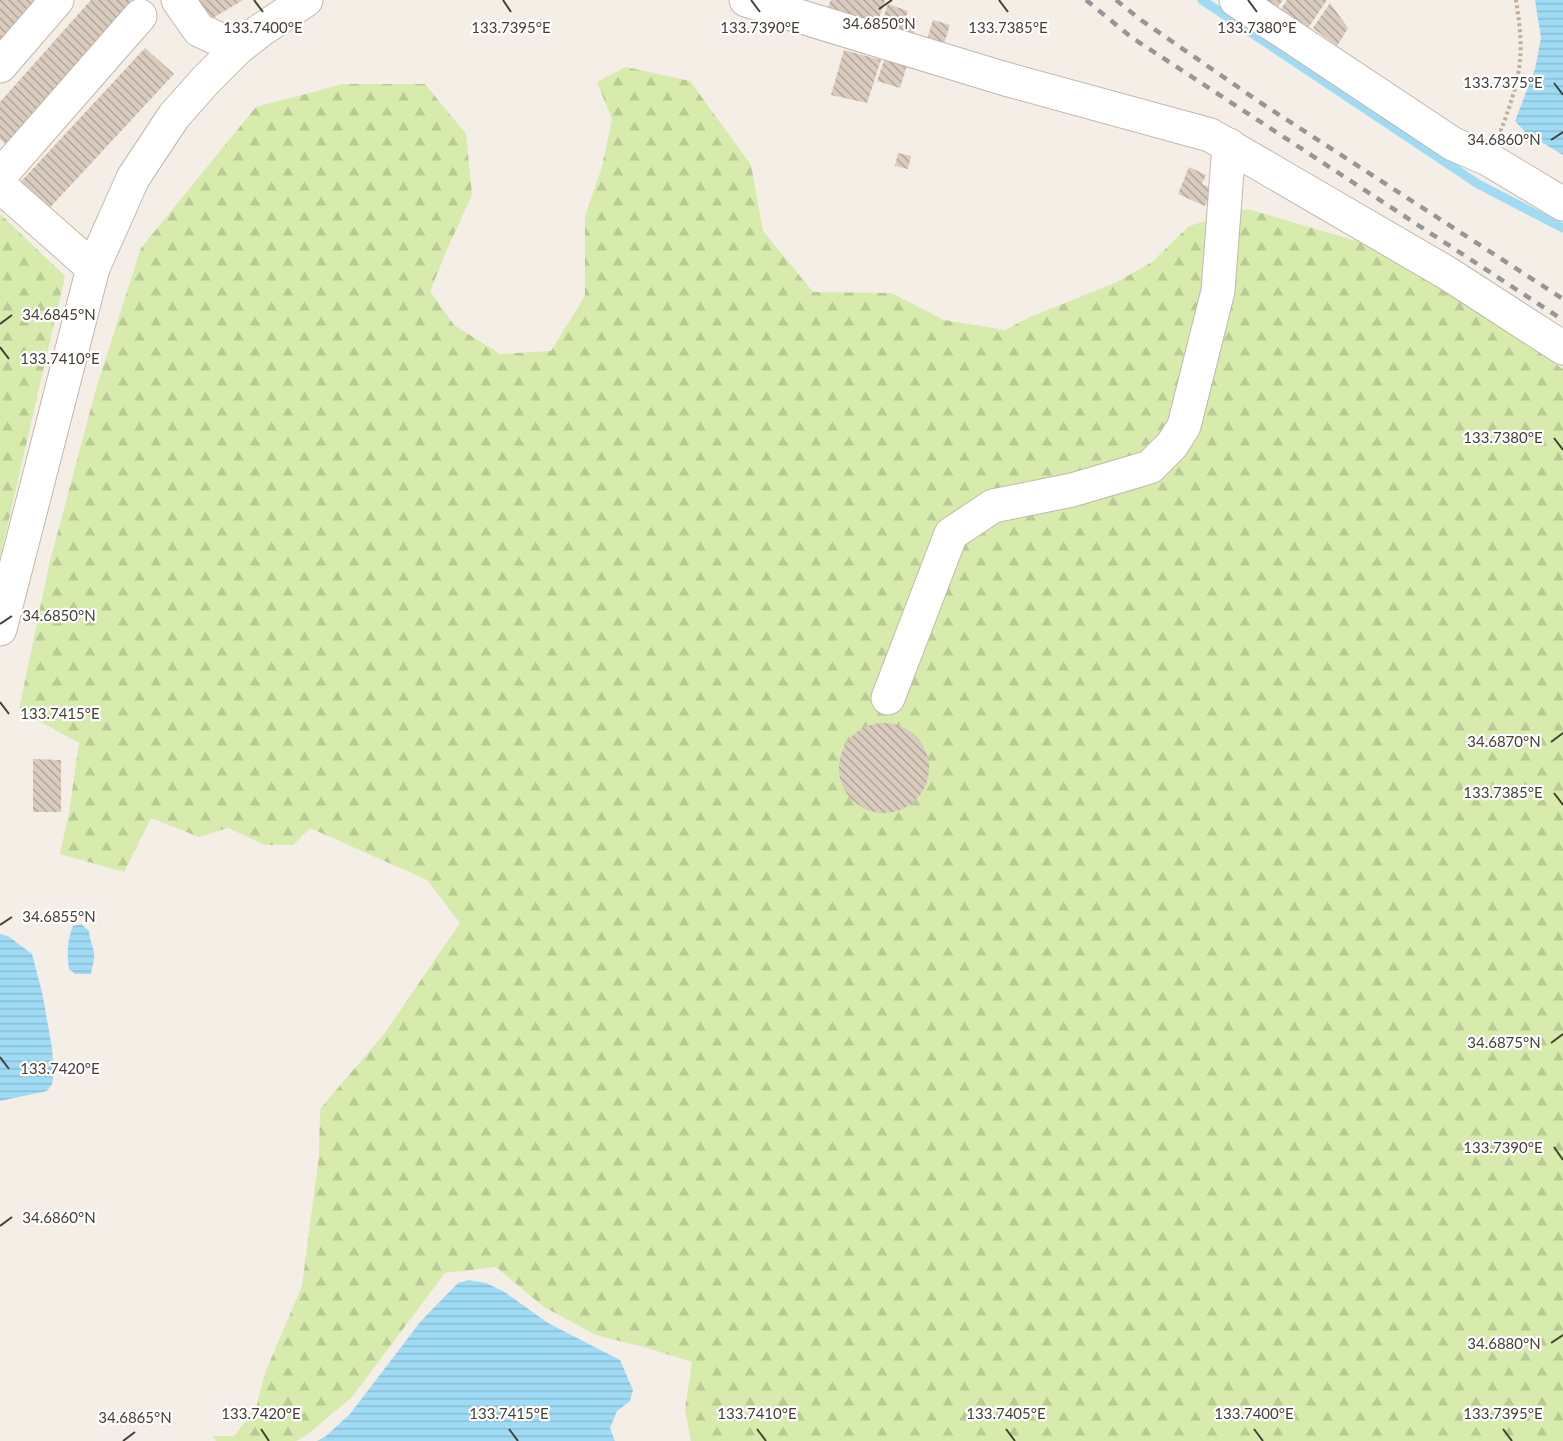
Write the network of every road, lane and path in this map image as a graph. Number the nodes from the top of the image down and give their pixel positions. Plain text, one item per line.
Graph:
1 (57, 0) edge
2 (178, 0) edge
3 (306, 0) edge
4 (746, 0) edge
5 (1236, 0) edge
6 (1516, 0) edge
7 (140, 16) dead end
8 (238, 48) junction
9 (0, 66) edge
10 (1506, 136) dead end
11 (1229, 145) junction
12 (0, 176) edge
13 (0, 186) edge
14 (1563, 204) edge
15 (93, 268) junction
16 (1563, 348) edge
17 (0, 629) edge
18 (888, 698) dead end

1 - 9 street
2 - 8 street
3 - 8 street
4 - 11 street
5 - 14 street
6 - 10 path
7 - 12 street
8 - 15 street
11 - 16 street
11 - 18 street
13 - 15 street
15 - 17 street

